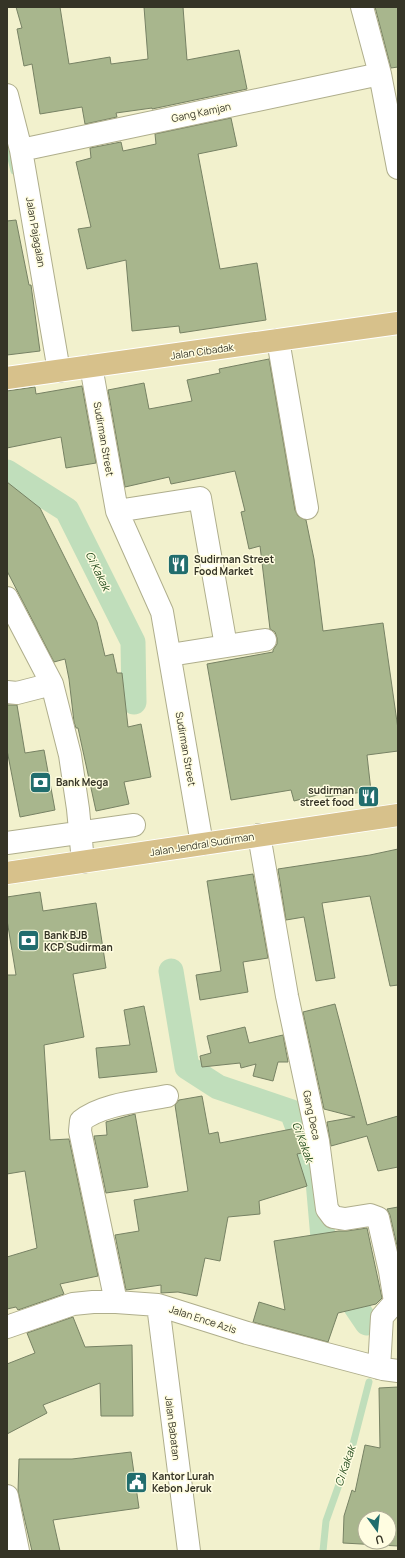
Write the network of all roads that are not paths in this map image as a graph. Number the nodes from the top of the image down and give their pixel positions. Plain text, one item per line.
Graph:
1 (362, 7) edge
2 (380, 74) junction
3 (7, 95) edge
4 (22, 150) junction
5 (398, 168) edge
6 (398, 323) edge
7 (278, 340) junction
8 (91, 366) junction
9 (59, 370) junction
10 (7, 378) edge
11 (307, 508) dead end
12 (117, 511) junction
13 (7, 598) edge
14 (265, 640) dead end
15 (226, 646) junction
16 (170, 655) junction
17 (52, 684) junction
18 (7, 692) edge
19 (398, 815) edge
20 (134, 825) dead end
21 (80, 832) junction
22 (259, 835) junction
23 (7, 843) edge
24 (202, 844) junction
25 (83, 862) junction
26 (7, 873) edge
27 (167, 1096) dead end
28 (116, 1302) junction
29 (158, 1305) junction
30 (7, 1327) edge
31 (388, 1370) edge
32 (7, 1496) edge
33 (18, 1551) edge
34 (189, 1551) edge

1 - 2 street
2 - 4 street, Gang Kamjan
2 - 5 street
3 - 4 street, Jalan Pajagalan
4 - 9 street, Jalan Pajagalan
6 - 7 main road, Jalan Cibadak
7 - 8 main road, Jalan Cibadak
7 - 11 street
8 - 9 main road, Jalan Cibadak
8 - 12 street, Sudirman Street
9 - 10 main road, Jalan Cibadak
12 - 15 street
12 - 16 street, Sudirman Street
13 - 17 street
14 - 15 street
15 - 16 street
16 - 24 street, Sudirman Street
17 - 18 street
17 - 21 street
19 - 22 main road, Jalan Jendral Sudirman
20 - 21 street
21 - 23 street
21 - 25 street
22 - 24 main road, Jalan Jendral Sudirman
22 - 31 street, Gang Deca
24 - 25 main road, Jalan Jendral Sudirman
25 - 26 main road, Jalan Jendral Sudirman
27 - 28 street
28 - 29 street, Jalan Ence Azis
28 - 30 street, Jalan Ence Azis
29 - 31 street, Jalan Ence Azis
29 - 34 street, Jalan Babatan
32 - 33 street

